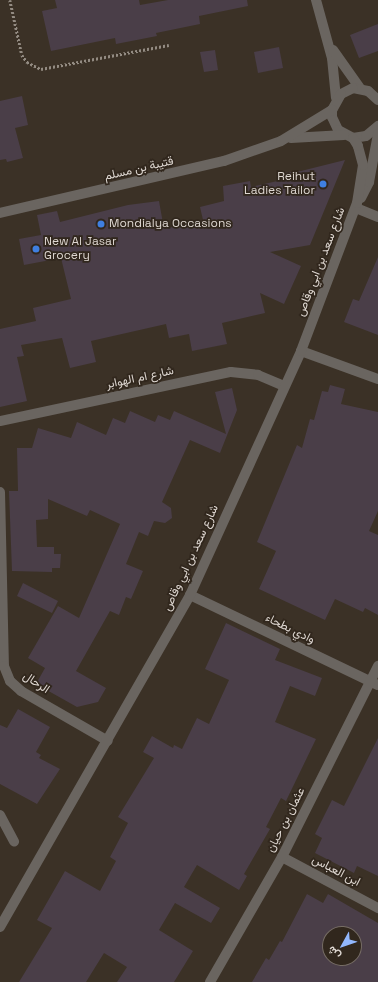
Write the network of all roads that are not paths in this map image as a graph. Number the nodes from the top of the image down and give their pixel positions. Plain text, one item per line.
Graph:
1 (316, 0) edge
2 (327, 38) junction
3 (360, 88) junction
4 (376, 94) edge
5 (336, 98) junction
6 (332, 110) junction
7 (378, 126) edge
8 (378, 134) edge
9 (348, 136) junction
10 (281, 141) junction
11 (357, 206) junction
12 (0, 213) edge
13 (378, 217) edge
14 (301, 351) junction
15 (378, 379) edge
16 (284, 386) junction
17 (0, 421) edge
18 (0, 492) edge
19 (190, 595) junction
20 (378, 666) edge
21 (374, 684) edge
22 (108, 741) junction
23 (0, 815) edge
24 (14, 841) dead end
25 (282, 857) junction
26 (378, 908) edge
27 (1, 920) edge
28 (210, 982) edge

1 - 2 street
2 - 3 street
2 - 5 street
3 - 4 street
3 - 5 street
5 - 6 street
6 - 9 street, شارع سعد بن ابي وقاص
6 - 10 street, قتيبة بن مسلم
7 - 9 street, قتيبة بن مسلم
8 - 11 street, شارع سعد بن ابي وقاص
9 - 10 street, قتيبة بن مسلم
9 - 11 street, شارع سعد بن ابي وقاص
10 - 12 street, قتيبة بن مسلم
11 - 13 street
11 - 14 street, شارع سعد بن ابي وقاص
14 - 15 street
14 - 16 street, شارع سعد بن ابي وقاص
16 - 17 street, شارع ام الهوابر
16 - 19 street, شارع سعد بن ابي وقاص
18 - 22 street, الرحال
19 - 21 street, وادي بطحاء
19 - 22 street, شارع سعد بن ابي وقاص
20 - 21 street, عثمان بن حيان
21 - 25 street, عثمان بن حيان
22 - 27 street, شارع سعد بن ابي وقاص
23 - 24 street
25 - 26 street, ابن العباس
25 - 28 street, عثمان بن حيان

